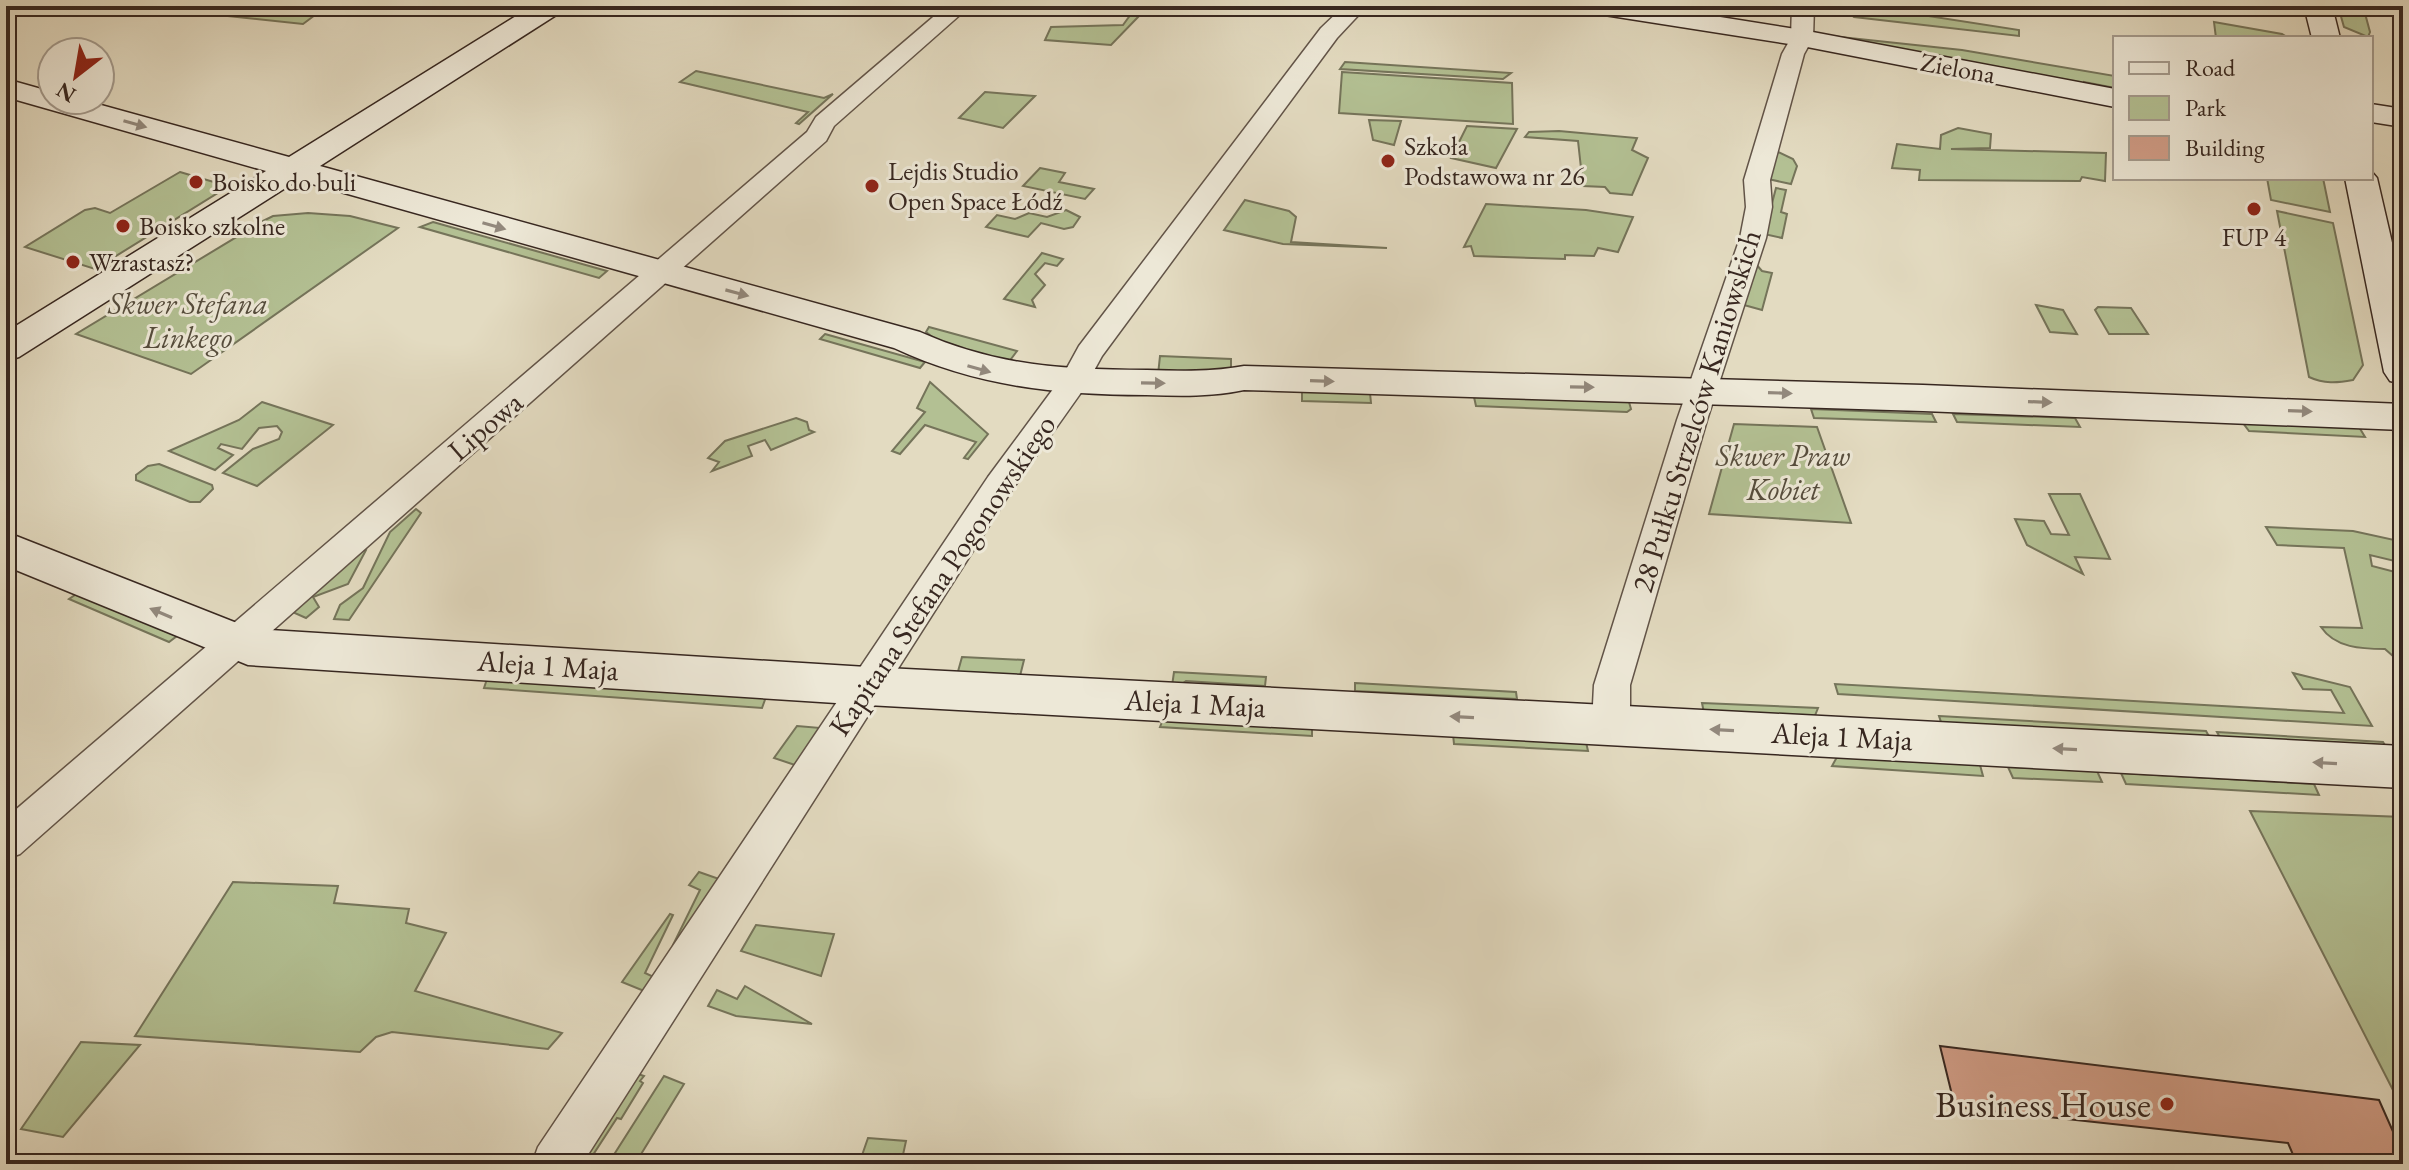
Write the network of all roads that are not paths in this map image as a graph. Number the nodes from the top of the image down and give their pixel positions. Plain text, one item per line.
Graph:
1 (551, 6) edge
2 (959, 6) edge
3 (1356, 6) edge
4 (1598, 6) edge
5 (1803, 6) edge
6 (2318, 6) edge
7 (2326, 36) edge
8 (1802, 38) junction
9 (2076, 62) dead end
10 (6, 88) edge
11 (2113, 98) edge
12 (2373, 113) edge
13 (2403, 118) edge
14 (296, 169) junction
15 (2361, 180) edge
16 (354, 185) junction
17 (245, 200) junction
18 (661, 272) junction
19 (6, 349) edge
20 (2403, 372) edge
21 (1075, 380) junction
22 (1702, 391) junction
23 (2403, 417) edge
24 (6, 548) edge
25 (233, 643) junction
26 (867, 686) junction
27 (1611, 724) junction
28 (2403, 767) edge
29 (6, 842) edge
30 (555, 1164) edge

1 - 14 street
2 - 18 street, Lipowa
3 - 21 street, Kapitana Stefana Pogonowskiego
4 - 8 street, Zielona
5 - 8 street, 28 Pułku Strzelców Kaniowskich
6 - 7 street
8 - 9 street, Zielona
8 - 11 street, Zielona
8 - 22 street, 28 Pułku Strzelców Kaniowskich
10 -> 14 street
12 - 13 street
14 - 16 street
14 - 17 street
15 - 20 street
16 - 17 street
16 -> 18 street
17 - 19 street
18 -> 21 street
18 - 25 street, Lipowa
21 -> 22 street
21 - 26 street, Kapitana Stefana Pogonowskiego
22 -> 23 street
22 - 27 street, 28 Pułku Strzelców Kaniowskich
25 -> 24 street, Aleja 1 Maja
25 - 26 street, Aleja 1 Maja
25 - 29 street, Lipowa
27 -> 26 street, Aleja 1 Maja
26 - 30 street, Kapitana Stefana Pogonowskiego
28 -> 27 street, Aleja 1 Maja

